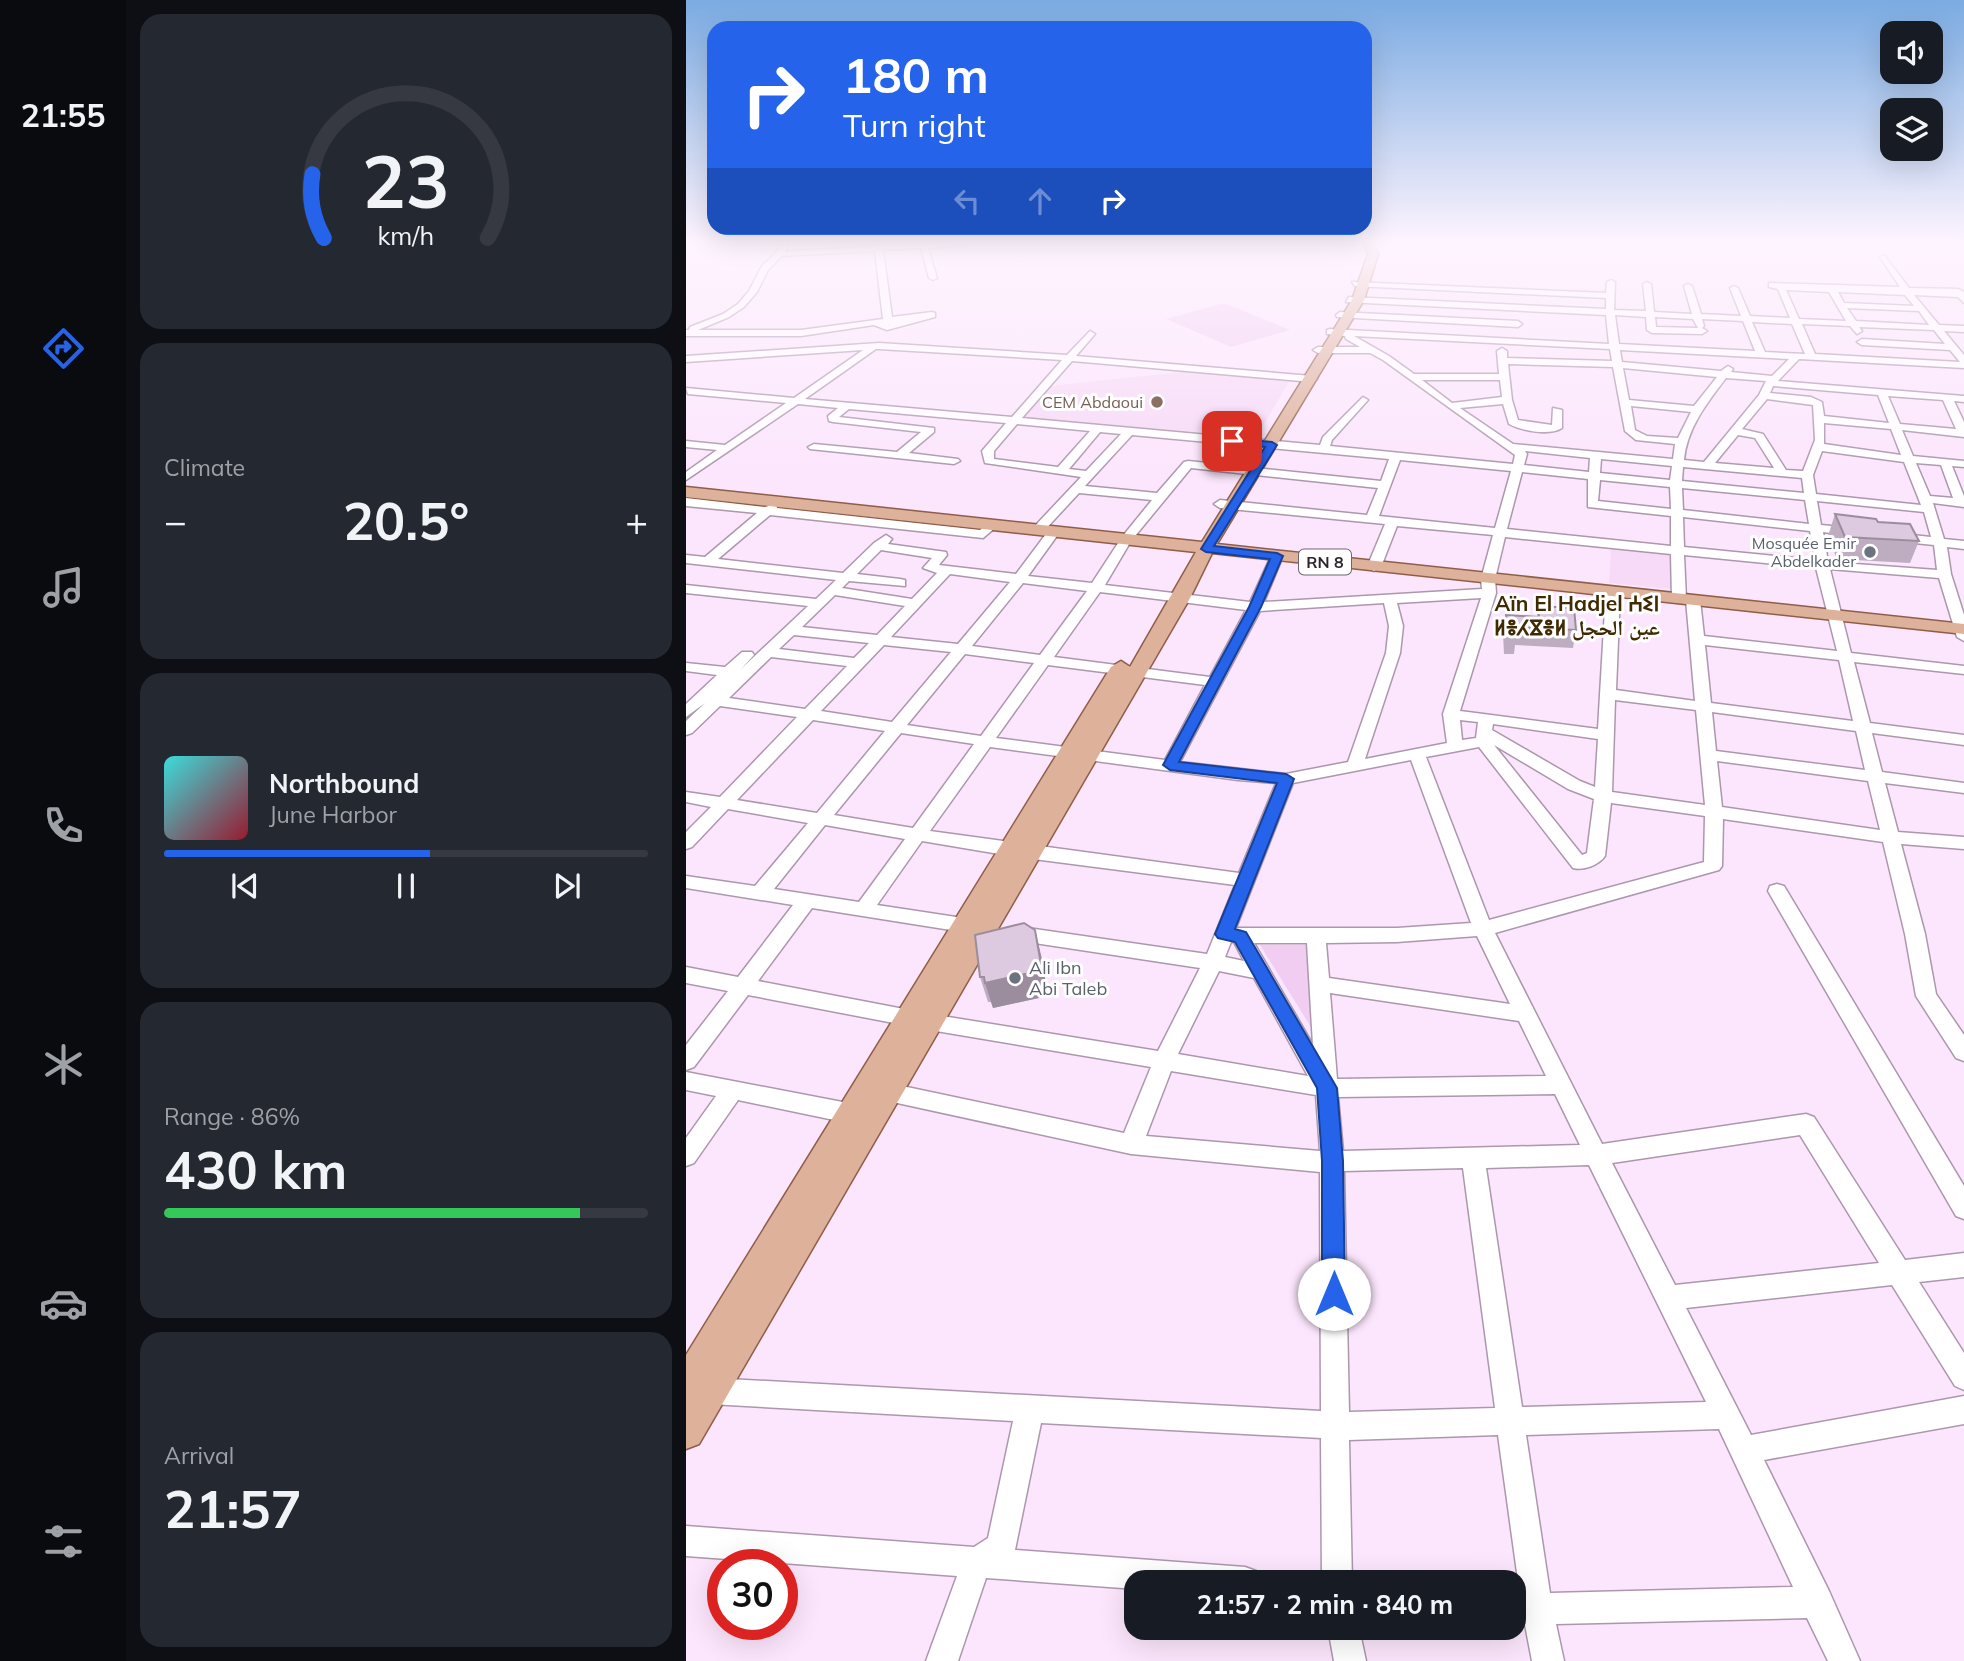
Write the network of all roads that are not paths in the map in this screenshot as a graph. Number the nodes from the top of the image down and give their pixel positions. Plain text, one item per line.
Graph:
1 (1795, 320) edge
2 (716, 321) edge
3 (890, 321) edge
4 (1341, 321) edge
5 (1423, 321) edge
6 (1452, 321) edge
7 (1518, 321) edge
8 (1611, 321) edge
9 (1651, 321) edge
10 (1699, 321) edge
11 (1747, 321) edge
12 (1810, 321) edge
13 (1930, 321) edge
14 (1852, 322) junction
15 (890, 324) junction
16 (1518, 324) junction
17 (1935, 326) junction
18 (1964, 328) edge
19 (1702, 331) junction
20 (1334, 333) junction
21 (686, 334) edge
22 (1090, 334) dead end
23 (1419, 337) junction
24 (1583, 338) junction
25 (1500, 340) junction
26 (1517, 341) junction
27 (1862, 342) junction
28 (1614, 345) junction
29 (1952, 347) junction
30 (870, 348) junction
31 (1374, 350) junction
32 (1708, 350) junction
33 (1323, 351) junction
34 (1739, 351) junction
35 (1760, 352) junction
36 (1029, 356) junction
37 (1797, 356) junction
38 (1811, 356) junction
39 (1069, 358) junction
40 (1872, 360) junction
41 (1503, 361) junction
42 (690, 362) edge
43 (1589, 362) junction
44 (1964, 363) edge
45 (992, 365) dead end
46 (1617, 365) junction
47 (1018, 367) dead end
48 (1045, 369) dead end
49 (1059, 370) junction
50 (1723, 374) junction
51 (1413, 377) junction
52 (1307, 379) junction
53 (1912, 380) junction
54 (1505, 381) junction
55 (1423, 384) junction
56 (1770, 386) junction
57 (687, 388) edge
58 (1882, 393) junction
59 (1964, 393) edge
60 (1947, 397) junction
61 (1964, 399) edge
62 (794, 400) junction
63 (1363, 400) dead end
64 (1507, 400) junction
65 (1626, 403) junction
66 (848, 405) junction
67 (1450, 406) junction
68 (1697, 409) junction
69 (1557, 410) dead end
70 (1819, 419) junction
71 (1016, 422) junction
72 (1895, 425) junction
73 (1097, 429) junction
74 (1735, 431) junction
75 (1129, 432) junction
76 (1964, 434) edge
77 (1683, 441) junction
78 (686, 444) edge
79 (1265, 444) junction
80 (814, 447) dead end
81 (1513, 447) junction
82 (1819, 447) junction
83 (726, 448) junction
84 (1324, 449) junction
85 (686, 454) edge
86 (900, 455) junction
87 (1596, 455) junction
88 (1396, 456) junction
89 (714, 457) junction
90 (1907, 459) junction
91 (954, 461) dead end
92 (1678, 462) junction
93 (1945, 462) junction
94 (1708, 464) junction
95 (1964, 464) edge
96 (1517, 468) junction
97 (1249, 470) junction
98 (1060, 472) junction
99 (1782, 472) junction
100 (1596, 474) junction
101 (1089, 475) junction
102 (1807, 475) junction
103 (686, 477) edge
104 (1676, 482) junction
105 (1385, 485) junction
106 (1077, 489) junction
107 (686, 492) edge
108 (1809, 496) junction
109 (1160, 497) junction
110 (686, 502) edge
111 (1963, 503) edge
112 (1927, 504) junction
113 (1227, 505) junction
114 (772, 507) junction
115 (1678, 512) junction
116 (1371, 519) junction
117 (899, 521) junction
118 (1393, 521) junction
119 (1815, 527) junction
120 (1045, 532) junction
121 (1500, 533) junction
122 (1870, 534) edge
123 (1884, 536) edge
124 (1126, 540) junction
125 (1939, 543) junction
126 (1964, 545) edge
127 (878, 546) junction
128 (1200, 548) junction
129 (1677, 549) junction
130 (1277, 556) junction
131 (686, 559) edge
132 (708, 561) junction
133 (1822, 565) junction
134 (1374, 567) junction
135 (946, 571) junction
136 (1944, 575) junction
137 (839, 576) junction
138 (1019, 579) junction
139 (900, 583) dead end
140 (1489, 586) junction
141 (1096, 588) junction
142 (686, 589) edge
143 (830, 590) junction
144 (1613, 592) junction
145 (1173, 597) junction
146 (1389, 598) junction
147 (1686, 600) junction
148 (811, 602) junction
149 (914, 603) junction
150 (1255, 607) junction
151 (1834, 615) junction
152 (789, 630) junction
153 (1963, 632) edge
154 (878, 639) junction
155 (1697, 640) junction
156 (963, 649) junction
157 (766, 652) junction
158 (1844, 658) junction
159 (1042, 659) junction
160 (856, 663) junction
161 (686, 667) edge
162 (1128, 670) junction
163 (1964, 670) edge
164 (736, 673) junction
165 (1213, 682) junction
166 (1608, 694) junction
167 (709, 699) junction
168 (1703, 705) junction
169 (686, 712) edge
170 (807, 714) junction
171 (1451, 714) junction
172 (1862, 727) junction
173 (897, 728) junction
174 (686, 730) edge
175 (1485, 731) junction
176 (1606, 736) junction
177 (1964, 740) edge
178 (984, 741) junction
179 (1455, 746) junction
180 (1080, 752) junction
181 (1417, 755) junction
182 (1708, 755) junction
183 (1170, 765) junction
184 (1354, 767) junction
185 (1874, 776) junction
186 (1286, 779) junction
187 (1964, 788) edge
188 (1603, 796) junction
189 (686, 797) edge
190 (723, 803) junction
191 (1714, 812) junction
192 (821, 819) junction
193 (917, 835) junction
194 (1890, 837) junction
195 (686, 843) edge
196 (1964, 843) edge
197 (1021, 851) junction
198 (1245, 880) junction
199 (686, 882) edge
200 (1777, 891) dead end
201 (760, 893) junction
202 (807, 901) junction
203 (863, 909) junction
204 (976, 927) junction
205 (1483, 929) junction
206 (1232, 935) junction
207 (1316, 936) junction
208 (1213, 962) junction
209 (1261, 972) junction
210 (686, 975) edge
211 (1320, 984) junction
212 (743, 986) junction
213 (1525, 1014) junction
214 (920, 1020) junction
215 (1964, 1052) edge
216 (1166, 1059) junction
217 (686, 1061) edge
218 (686, 1081) edge
219 (1561, 1085) junction
220 (1327, 1088) junction
221 (733, 1090) junction
222 (888, 1092) junction
223 (862, 1116) junction
224 (1130, 1143) junction
225 (1596, 1155) junction
226 (686, 1156) edge
227 (1473, 1158) junction
228 (1332, 1161) junction
229 (1964, 1208) edge
230 (1964, 1265) edge
231 (1897, 1272) junction
232 (1667, 1298) junction
233 (1964, 1377) edge
234 (693, 1386) edge
235 (1030, 1408) junction
236 (1964, 1410) edge
237 (1726, 1415) junction
238 (1510, 1421) junction
239 (1335, 1426) junction
240 (686, 1431) edge
241 (1744, 1450) junction
242 (686, 1541) edge
243 (976, 1563) junction
244 (1337, 1570) edge
245 (1124, 1573) edge
246 (1818, 1602) junction
247 (1537, 1609) junction
248 (1346, 1640) edge
249 (942, 1661) edge
250 (1350, 1661) edge
251 (1548, 1661) edge
252 (1844, 1661) edge

1 - 38 street
2 - 21 street
3 - 15 street
4 - 20 main road
5 - 23 street
6 - 16 street
7 - 16 street
8 - 28 street
9 - 19 street
10 - 19 street
11 - 35 street
12 - 14 street
13 - 17 street
14 - 17 street
14 - 27 street
15 - 21 street
15 - 30 street
16 - 26 street
17 - 18 street
17 - 29 street
19 - 32 street
20 - 23 street
20 - 31 street
20 - 33 main road
22 - 39 street
23 - 25 street
24 - 26 street
24 - 28 street
24 - 43 street
25 - 26 street
25 - 41 street
27 - 29 street
27 - 40 street
28 - 32 street
28 - 46 street
29 - 44 street
30 - 36 street
30 - 42 street
30 - 45 street
30 - 62 street
31 - 33 street
31 - 51 street
32 - 34 street
33 - 52 main road
34 - 35 street
34 - 50 street
35 - 37 street
36 - 39 street
36 - 47 street
37 - 38 street
37 - 56 street
38 - 40 street
39 - 49 street
39 - 52 street
40 - 53 street
41 - 43 street
41 - 54 street
43 - 46 street
44 - 53 street
46 - 50 street
46 - 65 street
48 - 49 street
49 - 71 street
50 - 56 street
50 - 68 street
51 - 54 street
51 - 55 street
52 - 79 main road
53 - 58 street
53 - 59 street
53 - 60 street
54 - 55 street
54 - 64 street
55 - 67 street
56 - 58 street
56 - 70 street
56 - 74 street
57 - 62 street
58 - 72 street
60 - 61 street
60 - 76 street
62 - 66 street
62 - 83 street
63 - 84 street
64 - 67 street
64 - 69 street
65 - 68 street
65 - 77 street
66 - 71 street
66 - 86 street
67 - 81 street
68 - 77 street
70 - 72 street
70 - 82 street
71 - 73 street
71 - 98 street
72 - 76 street
72 - 90 street
73 - 75 street
73 - 98 street
74 - 94 street
74 - 99 street
75 - 79 street
75 - 101 street
77 - 92 street
78 - 83 street
79 - 84 street
79 - 97 main road
80 - 86 street
81 - 87 street
81 - 96 street
82 - 90 street
82 - 102 street
83 - 89 street
84 - 88 street
85 - 89 street
86 - 91 street
87 - 92 street
87 - 100 street
88 - 96 street
88 - 105 street
89 - 103 street
90 - 93 street
90 - 112 street
92 - 94 street
92 - 104 street
93 - 95 street
93 - 111 street
94 - 99 street
96 - 100 street
96 - 121 street
97 - 105 street
97 - 109 street
97 - 113 main road
98 - 101 street
99 - 102 street
100 - 104 street
100 - 115 street
101 - 106 street
102 - 108 street
104 - 108 street
104 - 115 street
105 - 116 street
106 - 109 street
106 - 120 street
107 - 114 main road, RN 8
108 - 112 street
108 - 119 street
109 - 124 street
110 - 114 street
111 - 112 street
112 - 125 street
113 - 116 street
113 - 128 main road
114 - 117 main road, RN 8
114 - 132 street
115 - 119 street
115 - 129 street
116 - 118 street
117 - 120 main road, RN 8
117 - 127 street
117 - 137 street
118 - 121 street
118 - 134 street
119 - 122 street
119 - 133 street
120 - 124 main road, RN 8
120 - 138 street
121 - 129 street
121 - 140 street
123 - 125 street
124 - 128 main road, RN 8
124 - 141 street
125 - 126 street
125 - 136 street
127 - 135 street
127 - 137 street
128 - 130 main road, RN 8
128 - 145 main road
129 - 133 street
129 - 147 street
130 - 134 main road, RN 8
130 - 150 street
131 - 132 street
132 - 137 street
133 - 136 street
133 - 151 street
134 - 140 main road, RN 8
135 - 138 street
135 - 149 street
136 - 153 street
137 - 139 street
137 - 143 street
137 - 148 street
138 - 141 street
138 - 156 street
140 - 144 main road, RN 8
140 - 146 street
140 - 171 street
141 - 145 street
141 - 159 street
142 - 148 street
143 - 148 street
143 - 149 street
144 - 147 main road, RN 8
144 - 166 street
145 - 150 street
145 - 162 main road
146 - 150 street
146 - 184 street
147 - 151 main road, RN 8
147 - 155 street
148 - 152 street
148 - 164 street
149 - 154 street
150 - 165 street
151 - 153 main road, RN 8
151 - 158 street
152 - 154 street
152 - 157 street
154 - 156 street
154 - 160 street
155 - 158 street
155 - 168 street
156 - 159 street
156 - 173 street
157 - 160 street
157 - 164 street
158 - 163 street
158 - 172 street
159 - 162 street
159 - 178 street
160 - 170 street
161 - 164 street
162 - 165 street
162 - 180 main road
164 - 167 street
165 - 183 street
166 - 168 street
166 - 176 street
167 - 169 street
167 - 170 street
167 - 174 street
168 - 172 street
168 - 182 street
170 - 173 street
170 - 190 street
171 - 175 street
171 - 179 street
172 - 177 street
172 - 185 street
173 - 178 street
173 - 192 street
175 - 176 street
175 - 179 street
175 - 188 street
175 - 188 street
176 - 188 street
178 - 180 street
178 - 193 street
179 - 181 street
180 - 183 street
180 - 197 main road
181 - 184 street
181 - 205 street
182 - 185 street
182 - 191 street
183 - 186 street
184 - 186 street
185 - 187 street
185 - 194 street
186 - 198 street
188 - 191 street
189 - 190 street
190 - 192 street
190 - 195 street
191 - 194 street
191 - 205 street
192 - 193 street
192 - 201 street
193 - 197 street
193 - 203 street
194 - 196 street
194 - 215 street
197 - 198 street
197 - 204 main road
198 - 206 street
199 - 201 street
200 - 229 street
201 - 202 street
202 - 203 street
202 - 212 street
203 - 204 street
204 - 208 street
204 - 214 main road
205 - 207 street
205 - 213 street
206 - 207 street
206 - 208 street
206 - 209 street
207 - 211 street
208 - 209 street
208 - 216 street
209 - 220 street
210 - 212 street
211 - 213 street
211 - 220 street
212 - 214 street
212 - 217 street
213 - 219 street
214 - 216 street
214 - 222 main road
214 - 223 main road
216 - 220 street
216 - 224 street
218 - 221 street
219 - 220 street
219 - 225 street
220 - 228 street
221 - 223 street
221 - 226 street
222 - 223 main road
222 - 224 street
223 - 234 main road
224 - 228 street
225 - 227 street
225 - 231 street
225 - 232 street
227 - 228 street
227 - 238 street
228 - 239 street
230 - 231 street
231 - 232 street
231 - 233 street
232 - 237 street
234 - 235 street
234 - 240 main road
235 - 239 street
235 - 243 street
236 - 241 street
237 - 238 street
237 - 241 street
238 - 239 street
238 - 247 street
239 - 244 street
241 - 246 street
242 - 243 street
243 - 245 street
243 - 249 street
246 - 247 street
246 - 252 street
247 - 251 street
248 - 250 street

